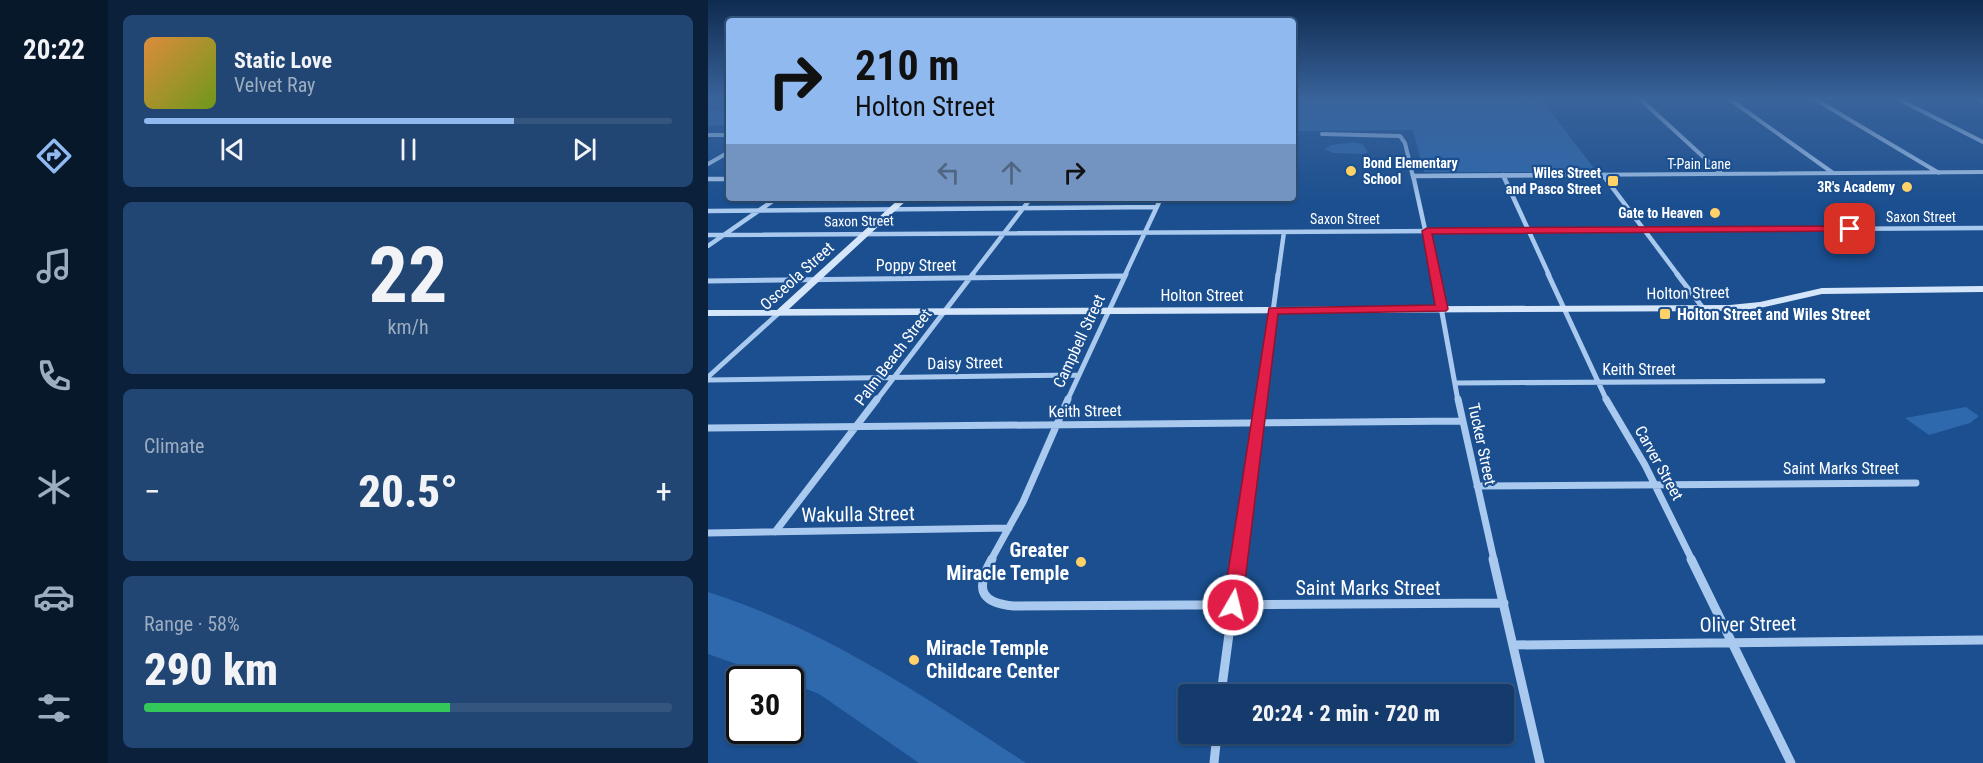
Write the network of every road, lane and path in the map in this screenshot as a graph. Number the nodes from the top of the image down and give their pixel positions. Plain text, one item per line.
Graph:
1 (1322, 134) dead end
2 (1678, 134) edge
3 (1778, 134) edge
4 (1873, 134) edge
5 (1966, 134) edge
6 (708, 135) edge
7 (726, 135) edge
8 (1983, 142) edge
9 (726, 154) edge
10 (708, 164) edge
11 (1983, 172) edge
12 (1834, 173) junction
13 (1940, 173) junction
14 (1722, 174) junction
15 (1603, 175) junction
16 (1414, 176) junction
17 (1503, 176) junction
18 (708, 179) edge
19 (726, 179) edge
20 (773, 201) edge
21 (902, 201) edge
22 (1030, 201) edge
23 (1159, 201) edge
24 (1156, 207) junction
25 (1024, 209) junction
26 (892, 210) junction
27 (708, 211) edge
28 (758, 211) junction
29 (1983, 228) edge
30 (1528, 230) junction
31 (1645, 230) junction
32 (1427, 231) junction
33 (1006, 232) junction
34 (1144, 232) junction
35 (1284, 232) junction
36 (867, 233) junction
37 (708, 235) edge
38 (724, 235) junction
39 (708, 246) edge
40 (1124, 276) junction
41 (970, 279) junction
42 (815, 280) junction
43 (708, 281) edge
44 (1983, 290) edge
45 (1703, 308) junction
46 (1442, 309) junction
47 (1563, 309) junction
48 (946, 310) junction
49 (1108, 310) junction
50 (1273, 310) junction
51 (708, 312) edge
52 (780, 312) junction
53 (1078, 375) junction
54 (894, 378) junction
55 (708, 379) edge
56 (1823, 381) dead end
57 (1455, 383) junction
58 (1598, 383) junction
59 (1462, 421) junction
60 (1257, 422) junction
61 (1055, 425) junction
62 (856, 427) junction
63 (708, 428) edge
64 (1916, 483) dead end
65 (1654, 484) junction
66 (1477, 486) junction
67 (1009, 528) junction
68 (775, 532) junction
69 (708, 533) edge
70 (983, 594) joint
71 (1504, 603) junction
72 (1233, 605) junction
73 (1983, 640) edge
74 (1732, 642) junction
75 (1514, 645) junction
76 (1222, 684) edge
77 (1216, 744) edge
78 (1214, 763) edge
79 (1540, 763) edge
80 (1791, 763) edge

1 - 16 street, Tucker Street
2 - 14 street
3 - 12 street
4 - 13 street
5 - 8 street
6 - 7 street
9 - 10 street
11 - 13 street, T-Pain Lane
12 - 13 street, T-Pain Lane
12 - 14 street, T-Pain Lane
14 - 15 street, T-Pain Lane
15 - 17 street, T-Pain Lane
15 - 31 street
16 - 17 street, T-Pain Lane
16 - 32 street, Tucker Street
17 - 30 street, Carver Street
18 - 19 street
20 - 28 street
21 - 26 street, Osceola Street
22 - 25 street, Palm Beach Street
23 - 24 street, Campbell Street
24 - 25 street
24 - 34 street, Campbell Street
25 - 26 street
25 - 33 street, Palm Beach Street
26 - 28 street
26 - 36 street, Osceola Street
27 - 28 street
28 - 38 street
29 - 31 street, Saxon Street
30 - 31 street, Saxon Street
30 - 32 street, Saxon Street
30 - 47 street, Carver Street
31 - 45 street
32 - 35 street, Saxon Street
32 - 46 street, Tucker Street
33 - 34 street, Saxon Street
33 - 36 street, Saxon Street
33 - 41 street, Palm Beach Street
34 - 35 street, Saxon Street
34 - 40 street, Campbell Street
35 - 50 street
36 - 38 street, Saxon Street
36 - 42 street, Osceola Street
37 - 38 street, Saxon Street
38 - 39 street
40 - 41 street, Poppy Street
40 - 49 street, Campbell Street
41 - 42 street, Poppy Street
41 - 48 street, Palm Beach Street
42 - 43 street, Poppy Street
42 - 52 street, Osceola Street
44 - 45 street, Holton Street
45 - 47 street, Holton Street
46 - 47 street, Holton Street
46 - 50 street, Holton Street
46 - 57 street, Tucker Street
47 - 58 street, Carver Street
48 - 49 street, Holton Street
48 - 52 street, Holton Street
48 - 54 street, Palm Beach Street
49 - 50 street, Holton Street
49 - 53 street, Campbell Street
50 - 60 street
51 - 52 street, Holton Street
52 - 55 street, Osceola Street
53 - 54 street, Daisy Street
53 - 61 street, Campbell Street
54 - 55 street, Daisy Street
54 - 62 street, Palm Beach Street
56 - 58 street, Keith Street
57 - 58 street, Keith Street
57 - 59 street, Tucker Street
58 - 65 street, Carver Street
59 - 60 street, Keith Street
59 - 66 street, Tucker Street
60 - 61 street, Keith Street
60 - 72 street
61 - 62 street, Keith Street
61 - 67 street, Campbell Street
62 - 63 street, Keith Street
62 - 68 street, Palm Beach Street
64 - 65 street, Saint Marks Street
65 - 66 street, Saint Marks Street
65 - 74 street, Carver Street
66 - 71 street, Tucker Street
67 - 68 street, Wakulla Street
67 - 70 street, Campbell Street
68 - 69 street, Wakulla Street
70 - 72 street, Saint Marks Street
71 - 72 street, Saint Marks Street
71 - 75 street, Tucker Street
72 - 76 street
73 - 74 street, Oliver Street
74 - 75 street, Oliver Street
74 - 80 street, Carver Street
75 - 79 street, Tucker Street
77 - 78 street

